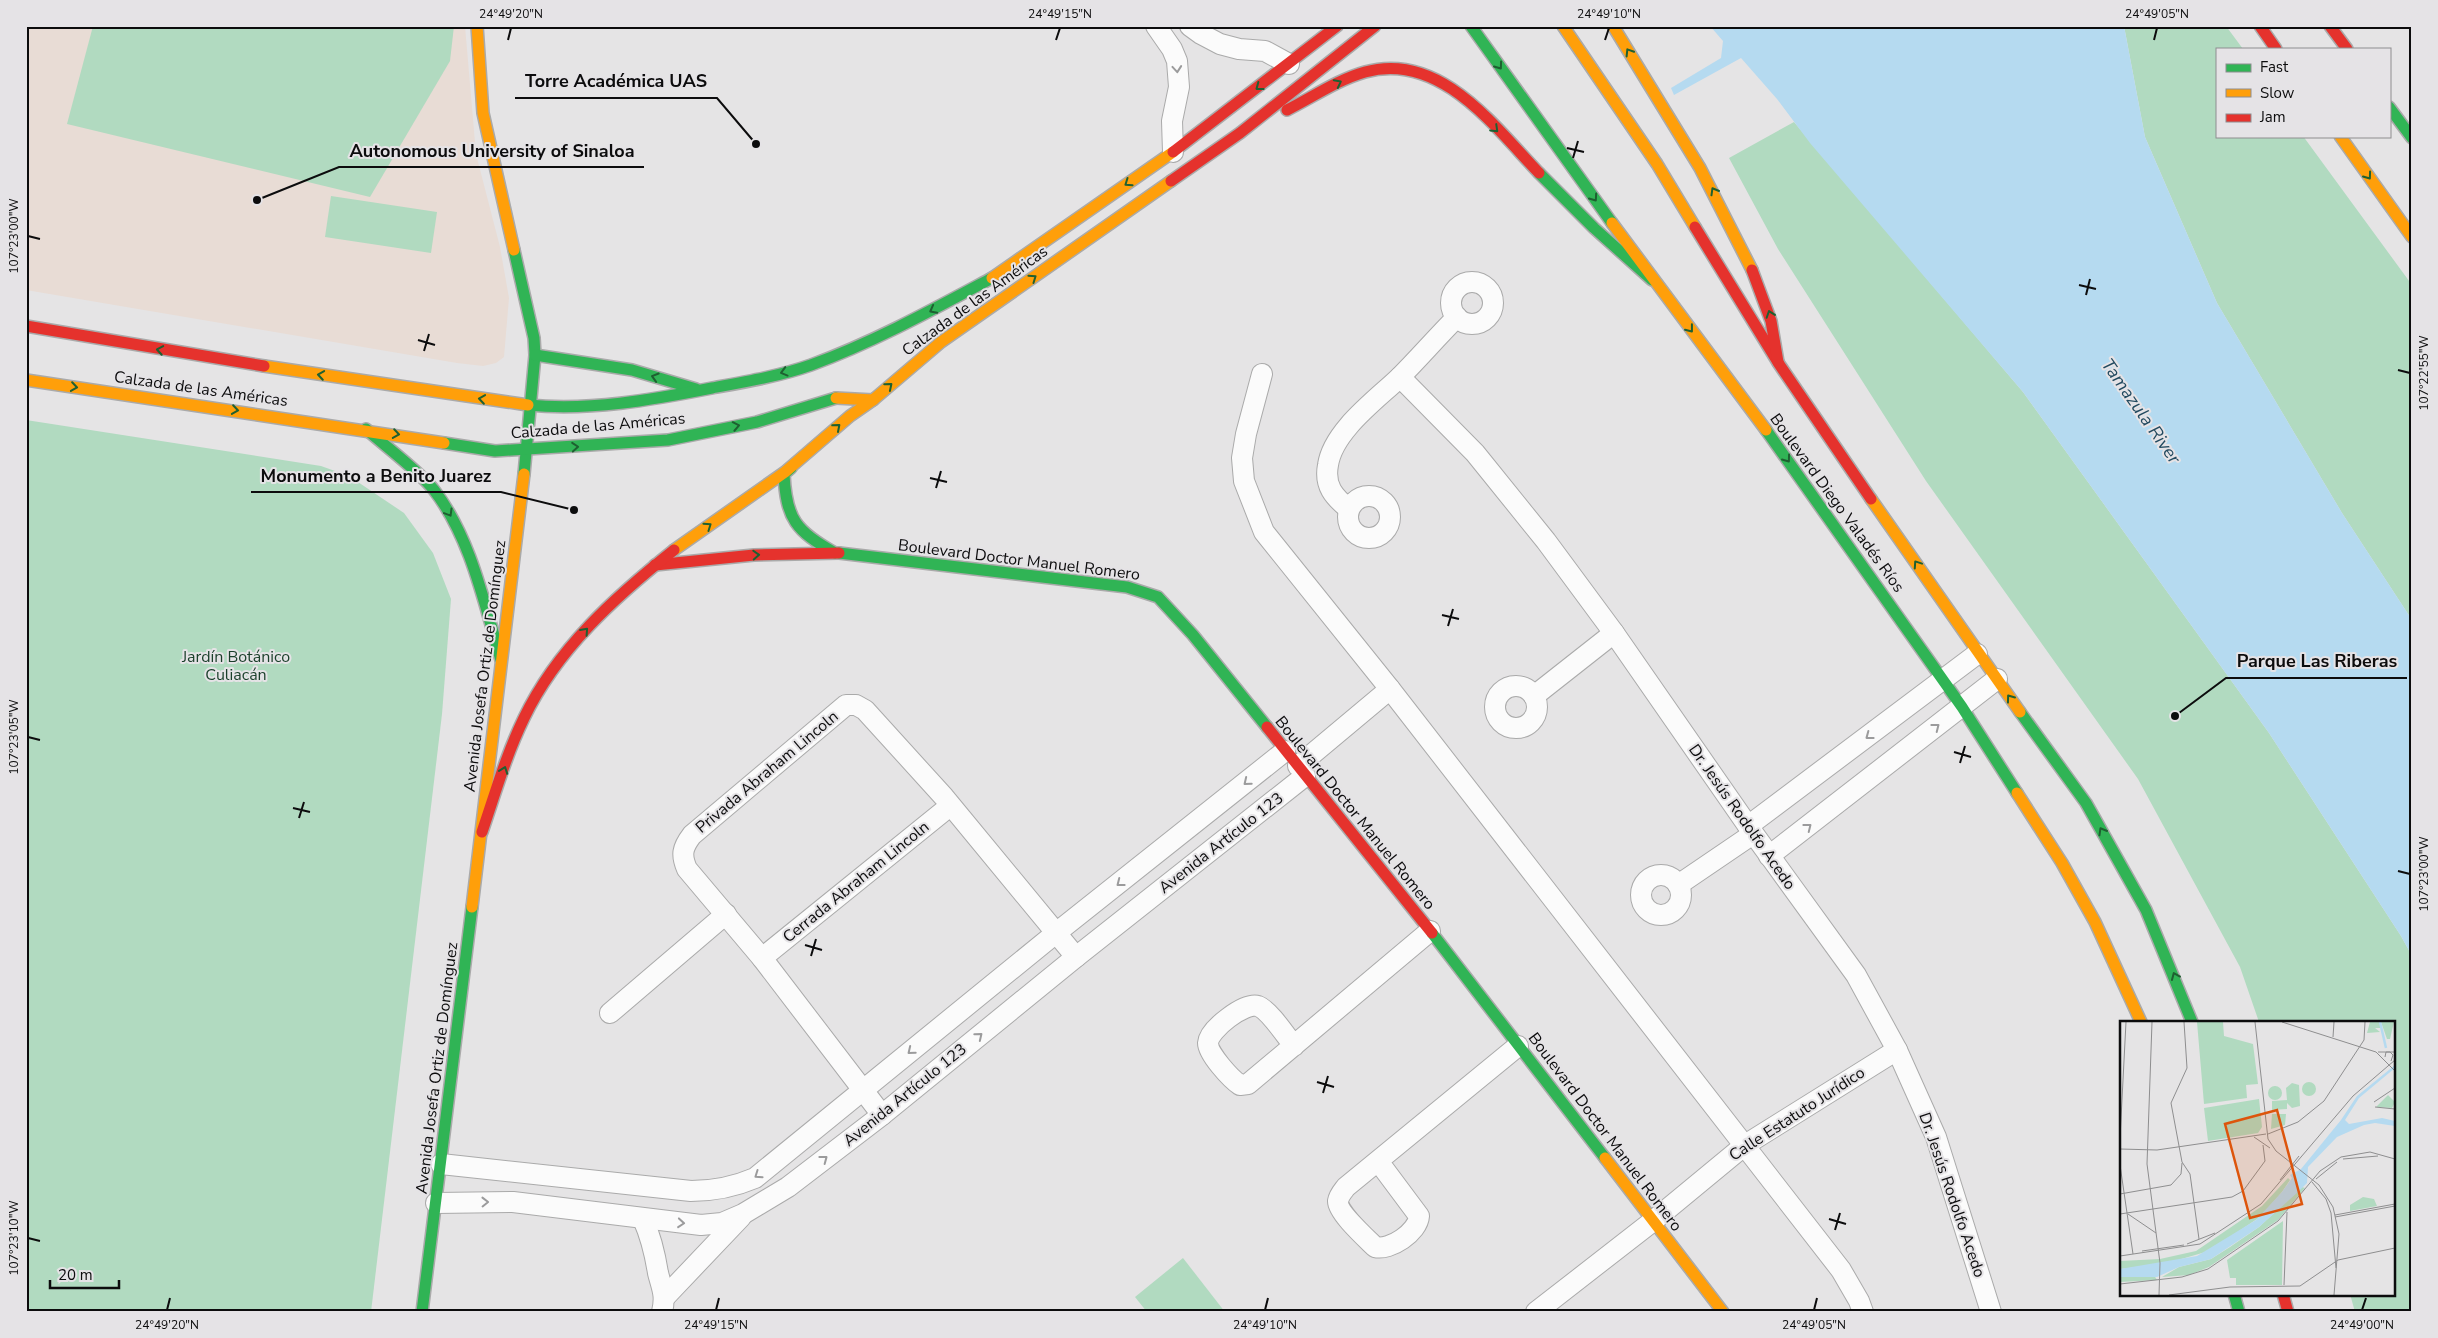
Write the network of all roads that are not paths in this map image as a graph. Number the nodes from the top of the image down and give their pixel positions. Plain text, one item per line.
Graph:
1 (477, 26) edge
2 (1156, 26) edge
3 (1190, 26) edge
4 (1337, 26) edge
5 (1375, 26) edge
6 (1471, 26) edge
7 (1564, 26) edge
8 (1613, 26) edge
9 (2260, 26) edge
10 (2330, 26) edge
11 (2275, 48) edge
12 (2346, 48) edge
13 (1294, 61) junction
14 (2390, 108) edge
15 (1240, 133) junction
16 (2341, 138) edge
17 (2412, 138) edge
18 (1173, 152) junction
19 (2412, 236) edge
20 (1652, 280) junction
21 (1456, 317) dead end
22 (26, 326) edge
23 (535, 356) junction
24 (1778, 362) junction
25 (1262, 374) dead end
26 (1400, 377) junction
27 (26, 380) edge
28 (702, 390) junction
29 (873, 400) junction
30 (530, 405) junction
31 (366, 430) junction
32 (526, 450) junction
33 (790, 468) junction
34 (1349, 509) dead end
35 (834, 553) junction
36 (656, 565) junction
37 (1614, 633) junction
38 (1977, 654) junction
39 (501, 660) junction
40 (1997, 679) junction
41 (1943, 680) junction
42 (1390, 689) junction
43 (1534, 696) dead end
44 (1962, 707) junction
45 (1296, 765) junction
46 (950, 806) junction
47 (1750, 830) junction
48 (482, 832) junction
49 (1770, 856) junction
50 (1678, 884) dead end
51 (726, 914) junction
52 (1430, 931) junction
53 (1056, 933) junction
54 (1076, 957) junction
55 (762, 958) junction
56 (610, 1013) dead end
57 (2141, 1021) edge
58 (2192, 1021) edge
59 (1294, 1046) junction
60 (1518, 1046) junction
61 (1897, 1050) junction
62 (864, 1090) junction
63 (882, 1115) junction
64 (1745, 1145) junction
65 (1378, 1161) junction
66 (441, 1164) junction
67 (436, 1204) junction
68 (743, 1214) junction
69 (643, 1219) junction
70 (1653, 1221) junction
71 (2235, 1296) edge
72 (2284, 1296) edge
73 (664, 1305) edge
74 (422, 1312) edge
75 (1536, 1312) edge
76 (1723, 1312) edge
77 (1863, 1312) edge
78 (1991, 1312) edge
79 (2239, 1312) edge
80 (2288, 1312) edge

1 - 23 main road, Avenida Josefa Ortiz de Domínguez
2 -> 18 street
3 - 13 street
4 - 13 main road, Calzada de las Américas
5 - 15 main road, Calzada de las Américas
6 -> 20 main road, Boulevard Diego Valadés Ríos
7 - 24 main road, Boulevard Diego Valadés Ríos
24 -> 8 main road
9 - 11 main road
10 - 12 main road
13 -> 18 main road, Calzada de las Américas
14 - 17 main road
15 -> 20 main road
29 -> 15 main road, Calzada de las Américas
16 -> 19 main road
18 -> 28 main road, Calzada de las Américas
20 -> 41 main road, Boulevard Diego Valadés Ríos
21 - 26 street
30 -> 22 main road, Calzada de las Américas
28 -> 23 main road
23 - 30 main road, Avenida Josefa Ortiz de Domínguez
38 -> 24 main road, Boulevard Diego Valadés Ríos
25 - 42 street
26 - 34 street
26 - 37 street, Dr. Jesús Rodolfo Acedo
27 -> 31 main road, Calzada de las Américas
28 - 30 main road, Calzada de las Américas
32 -> 29 main road, Calzada de las Américas
33 -> 29 main road
30 - 32 main road, Avenida Josefa Ortiz de Domínguez
31 -> 32 main road, Calzada de las Américas
31 -> 39 main road
32 - 39 main road, Avenida Josefa Ortiz de Domínguez
33 - 35 main road, Boulevard Doctor Manuel Romero
36 -> 33 main road
36 -> 35 main road, Boulevard Doctor Manuel Romero
35 - 45 main road, Boulevard Doctor Manuel Romero
48 -> 36 main road
37 - 43 street
37 - 47 street, Dr. Jesús Rodolfo Acedo
38 - 40 main road, Boulevard Diego Valadés Ríos
38 - 41 street
39 - 48 main road, Avenida Josefa Ortiz de Domínguez
40 - 44 street
58 -> 40 main road, Boulevard Diego Valadés Ríos
41 - 44 main road, Boulevard Diego Valadés Ríos
41 -> 47 street
42 - 45 street
42 - 64 street
49 -> 44 street
44 - 57 main road, Boulevard Diego Valadés Ríos
45 - 52 main road, Boulevard Doctor Manuel Romero
45 -> 53 street, Avenida Artículo 123
45 - 54 street, Avenida Artículo 123
46 - 51 street, Privada Abraham Lincoln
46 - 53 street, Privada Abraham Lincoln
46 - 55 street, Cerrada Abraham Lincoln
47 - 49 street, Dr. Jesús Rodolfo Acedo
47 - 50 street
48 - 66 main road, Avenida Josefa Ortiz de Domínguez
49 - 61 street, Dr. Jesús Rodolfo Acedo
51 - 55 street, Privada Abraham Lincoln
51 - 56 street
52 - 59 street
52 - 60 main road, Boulevard Doctor Manuel Romero
53 - 54 street, Privada Abraham Lincoln
53 -> 62 street, Avenida Artículo 123
63 -> 54 street, Avenida Artículo 123
55 - 62 street, Privada Abraham Lincoln
59 - 59 street
60 - 65 street
60 - 70 main road, Boulevard Doctor Manuel Romero
61 - 64 street, Calle Estatuto Jurídico
61 - 78 street, Dr. Jesús Rodolfo Acedo
62 - 63 street, Privada Abraham Lincoln
62 -> 66 street, Avenida Artículo 123
68 -> 63 street, Avenida Artículo 123
64 - 70 street, Calle Estatuto Jurídico
64 - 77 street
65 - 65 street
66 - 67 main road, Avenida Josefa Ortiz de Domínguez
67 -> 69 street, Avenida Artículo 123
67 - 74 main road, Avenida Josefa Ortiz de Domínguez
69 -> 68 street, Avenida Artículo 123
68 - 73 street
69 - 73 street
70 - 75 street, Calle Estatuto Jurídico
70 - 76 main road, Boulevard Doctor Manuel Romero
71 - 79 main road
72 - 80 main road

